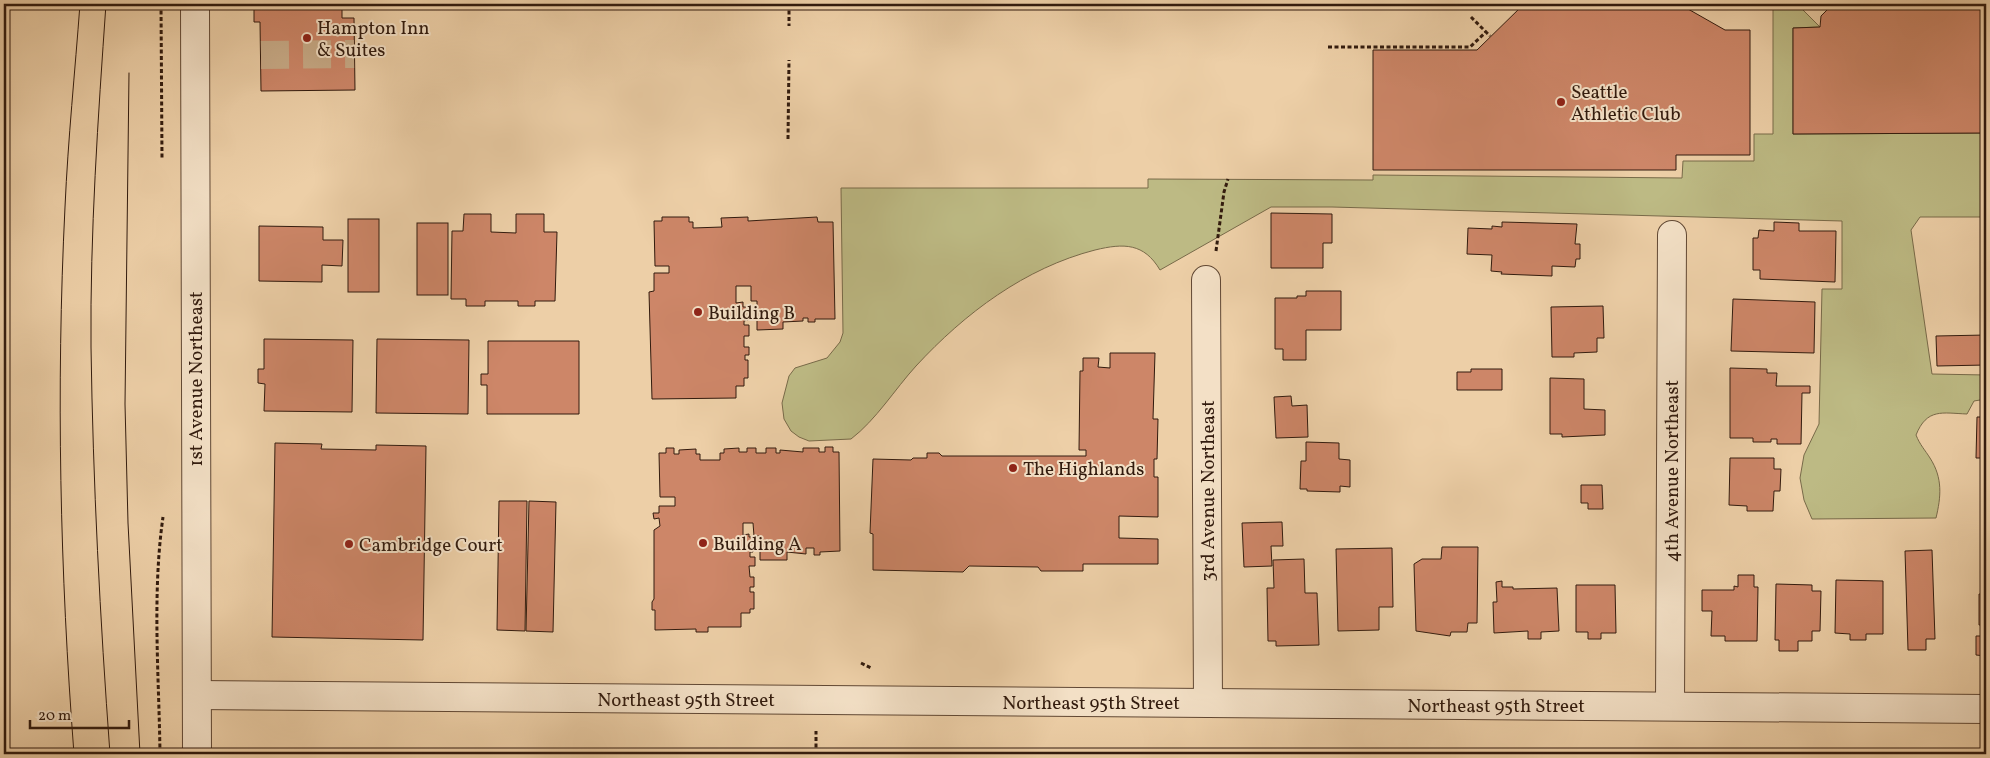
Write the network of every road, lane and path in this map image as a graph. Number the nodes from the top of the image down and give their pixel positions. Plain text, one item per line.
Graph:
1 (161, 4) edge
2 (194, 4) edge
3 (790, 4) edge
4 (1471, 17) dead end
5 (790, 26) dead end
6 (1486, 32) junction
7 (1490, 36) dead end
8 (1328, 47) dead end
9 (789, 60) dead end
10 (788, 139) dead end
11 (162, 164) dead end
12 (1228, 179) dead end
13 (1672, 235) dead end
14 (1206, 280) joint
15 (165, 508) dead end
16 (197, 695) junction
17 (1208, 702) junction
18 (1670, 706) junction
19 (1986, 709) edge
20 (816, 729) dead end
21 (160, 754) edge
22 (197, 754) edge
23 (816, 754) edge

1 - 11 path
2 - 16 street, 1st Avenue Northeast
3 - 5 path
4 - 6 path
6 - 7 path
6 - 8 path
9 - 10 path
12 - 14 path
13 - 18 street, 4th Avenue Northeast
14 - 17 street, 3rd Avenue Northeast
15 - 21 path
16 - 17 street, Northeast 95th Street
16 - 22 street, 1st Avenue Northeast
17 - 18 street, Northeast 95th Street
18 - 19 street, Northeast 95th Street
20 - 23 path

